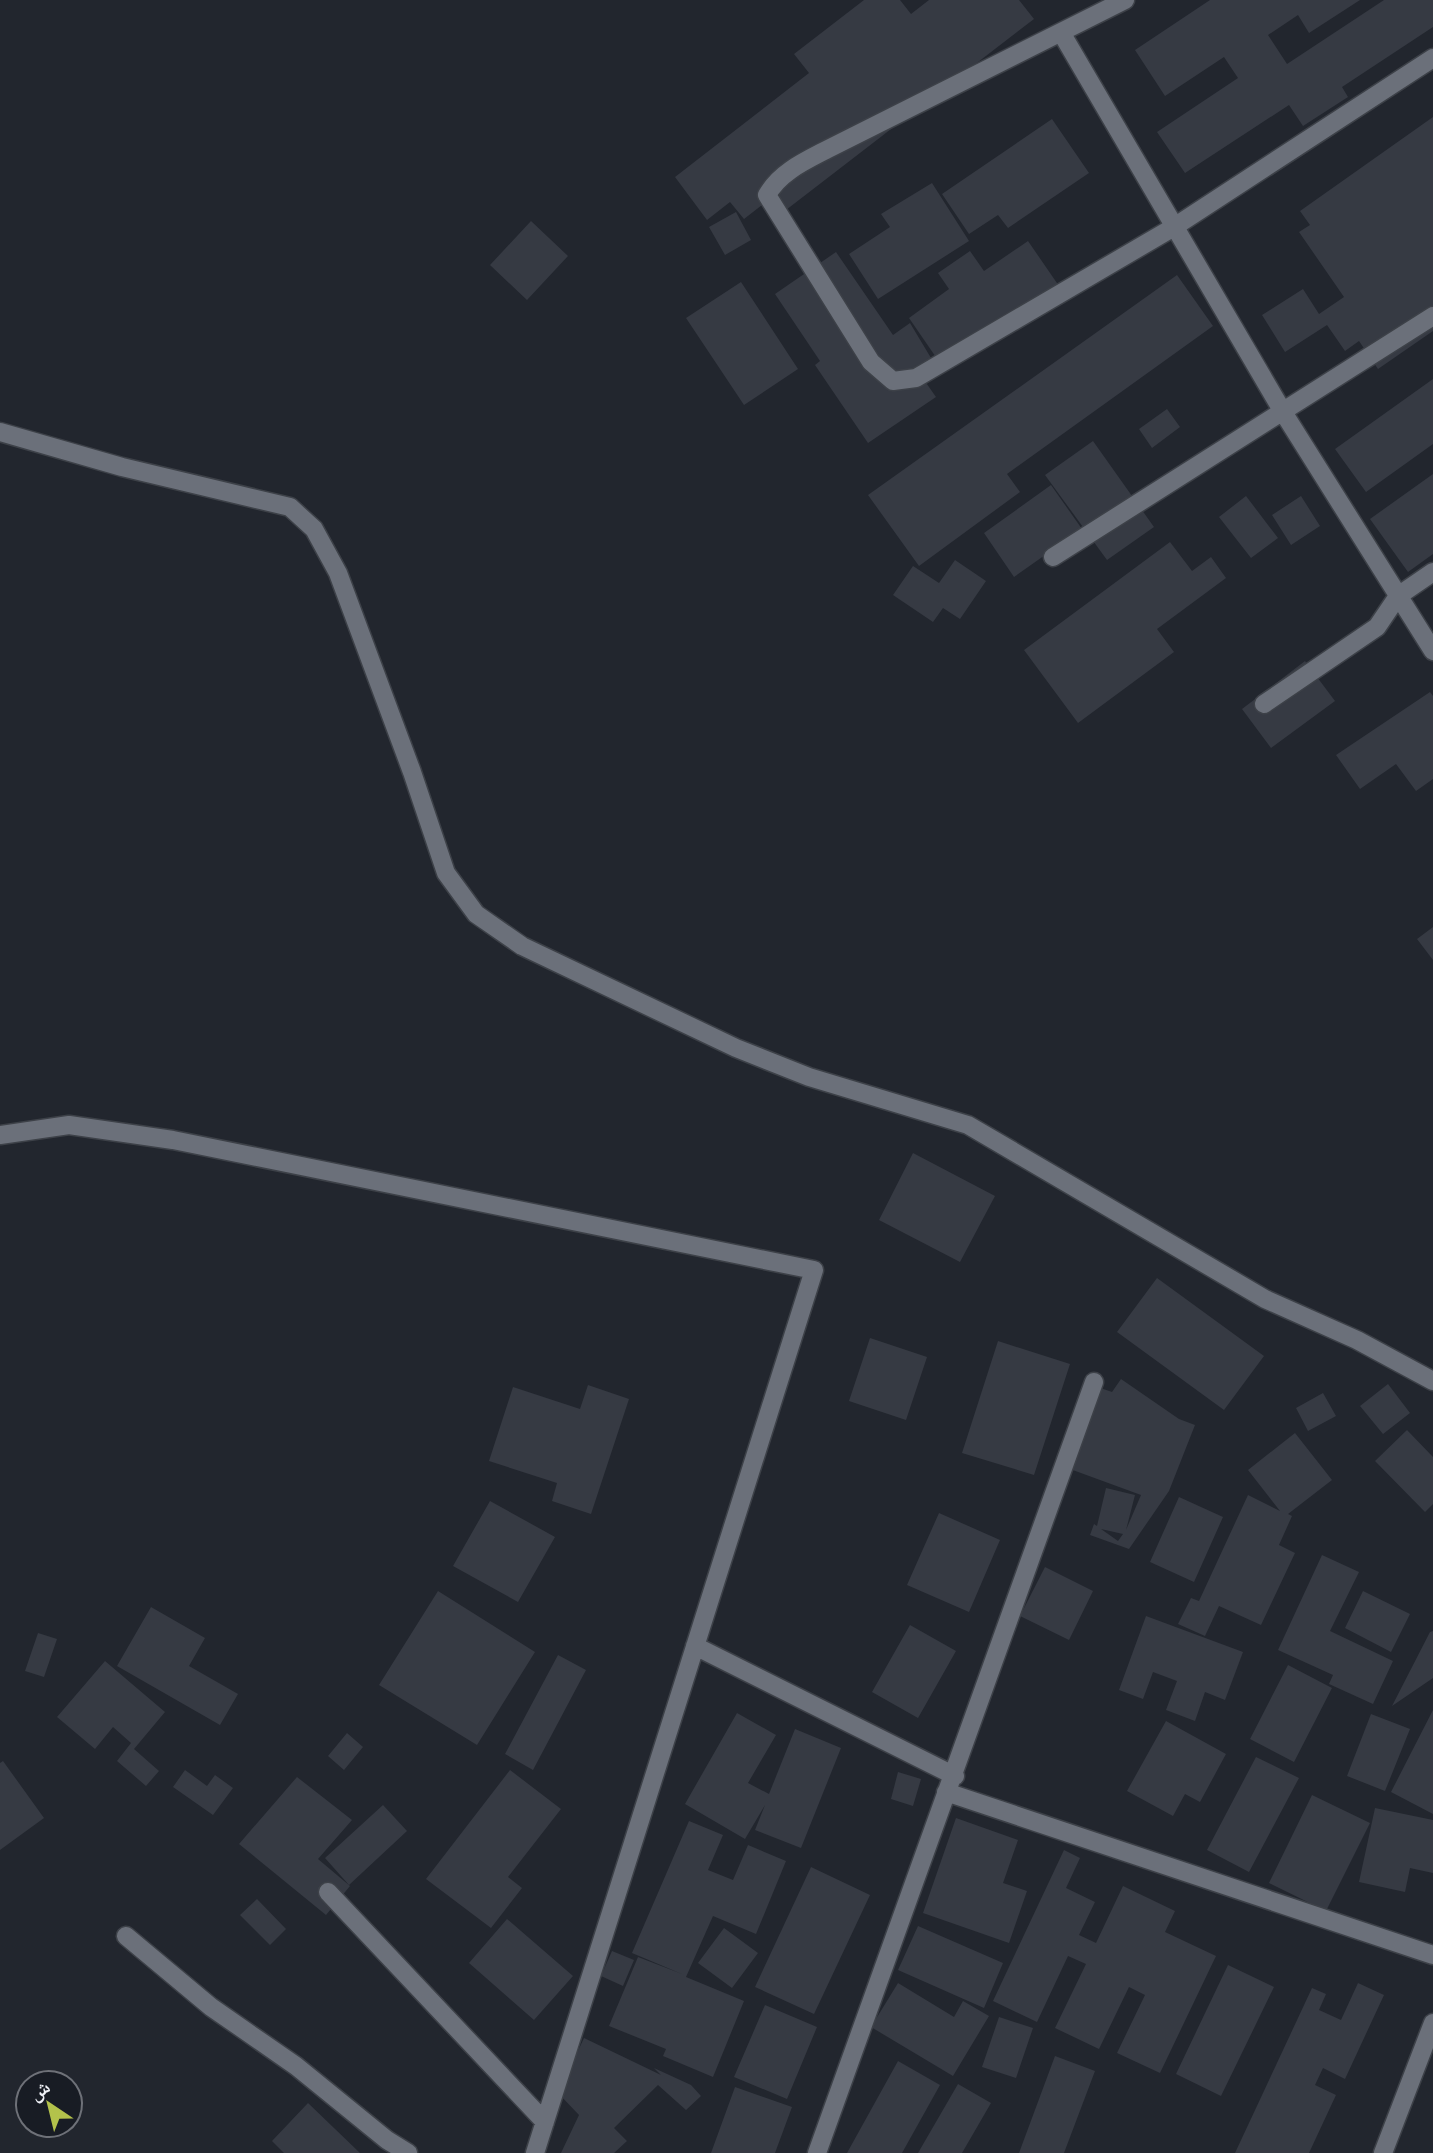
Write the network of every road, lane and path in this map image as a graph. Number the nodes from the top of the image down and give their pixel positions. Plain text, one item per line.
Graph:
1 (1125, 0) edge
2 (1062, 34) junction
3 (1433, 58) edge
4 (1174, 227) junction
5 (1433, 316) edge
6 (1283, 412) junction
7 (0, 432) edge
8 (1053, 557) dead end
9 (1433, 572) edge
10 (1398, 596) junction
11 (1433, 651) edge
12 (1264, 704) dead end
13 (0, 1135) edge
14 (1433, 1381) edge
15 (1094, 1382) dead end
16 (695, 1646) junction
17 (956, 1776) junction
18 (946, 1792) junction
19 (328, 1892) dead end
20 (126, 1936) dead end
21 (1433, 1955) edge
22 (1433, 2023) edge
23 (545, 2122) junction
24 (408, 2153) edge
25 (535, 2153) edge
26 (817, 2153) edge
27 (1383, 2153) edge

1 - 2 street
2 - 4 street
2 - 4 street
3 - 4 street
4 - 6 street
5 - 6 street
6 - 8 street
6 - 10 street
7 - 14 street
9 - 10 street
10 - 11 street
10 - 12 street
13 - 16 street
15 - 17 street
16 - 17 street
16 - 23 street
17 - 18 street
18 - 21 street
18 - 26 street
19 - 23 street
20 - 24 street
22 - 27 street
23 - 25 street

